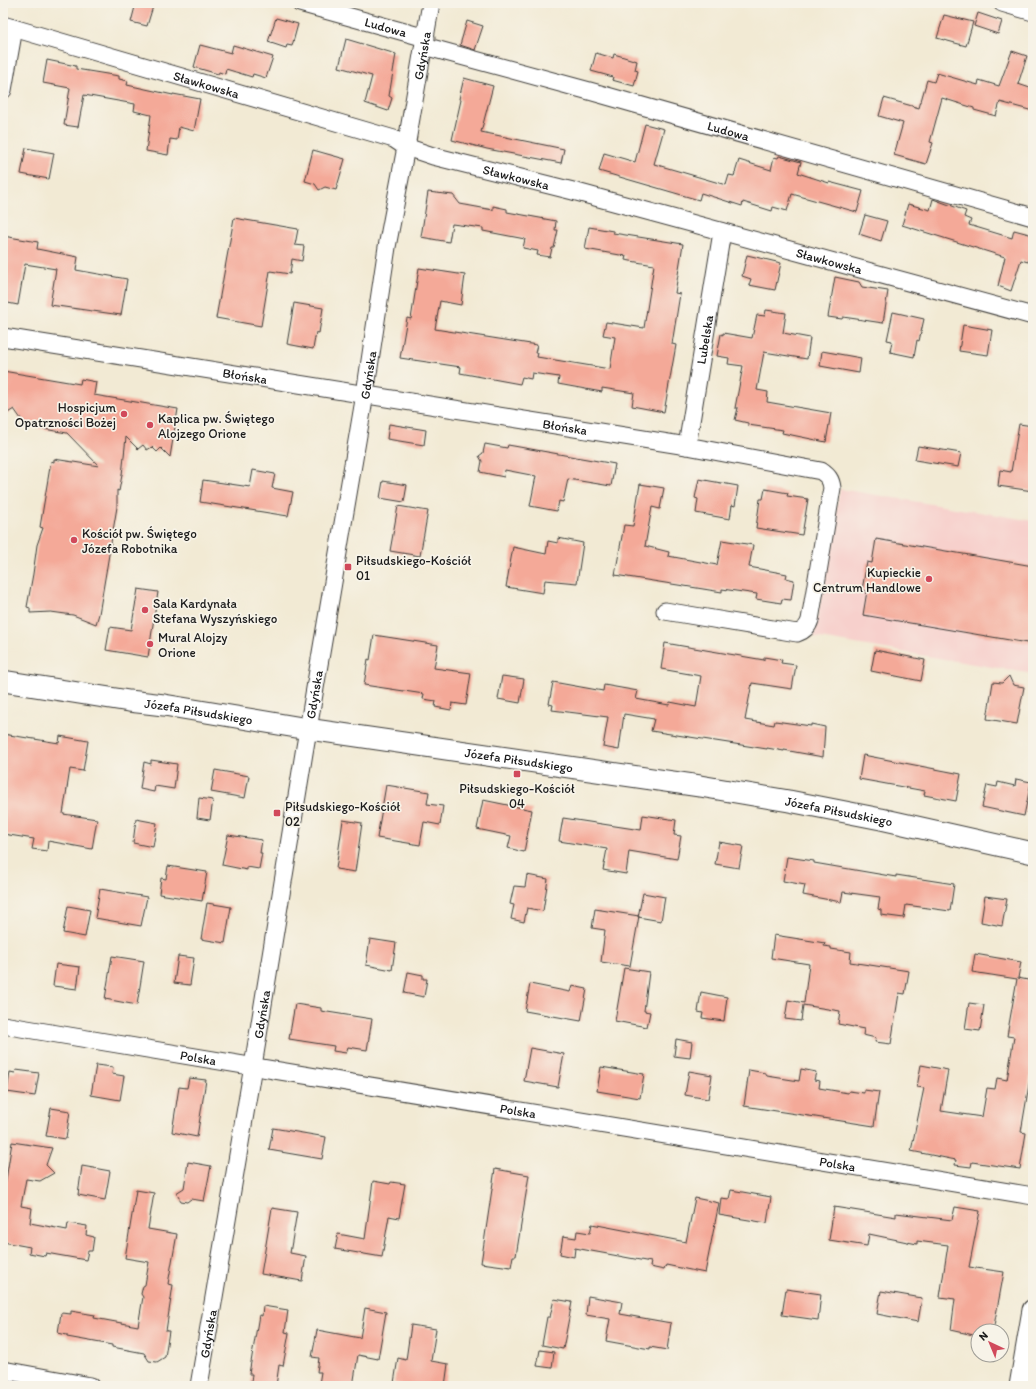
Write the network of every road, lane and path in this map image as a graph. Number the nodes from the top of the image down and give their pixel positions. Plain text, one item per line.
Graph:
1 (300, 3) edge
2 (431, 3) edge
3 (1002, 3) edge
4 (1033, 12) edge
5 (9, 26) edge
6 (425, 42) junction
7 (3, 90) edge
8 (406, 147) junction
9 (1033, 217) edge
10 (722, 232) junction
11 (1033, 316) edge
12 (3, 337) edge
13 (365, 394) junction
14 (687, 446) junction
15 (665, 611) dead end
16 (3, 681) edge
17 (308, 728) junction
18 (1033, 853) edge
19 (3, 1025) edge
20 (253, 1066) junction
21 (1033, 1196) edge
22 (1033, 1310) edge
23 (3, 1370) edge
24 (92, 1386) edge
25 (200, 1386) edge
26 (1020, 1386) edge

1 - 6 street, Ludowa
2 - 6 street, Gdyńska
3 - 4 street
5 - 7 street
5 - 8 street, Sławkowska
6 - 8 street, Gdyńska
6 - 9 street, Ludowa
8 - 10 street, Sławkowska
8 - 13 street, Gdyńska
10 - 11 street, Sławkowska
10 - 14 street, Lubelska
12 - 13 street, Błońska
13 - 14 street, Błońska
13 - 17 street, Gdyńska
14 - 15 street, Błońska
16 - 17 street, Józefa Piłsudskiego
17 - 18 street, Józefa Piłsudskiego
17 - 20 street, Gdyńska
19 - 20 street, Polska
20 - 21 street, Polska
20 - 25 street, Gdyńska
22 - 26 street
23 - 24 street

